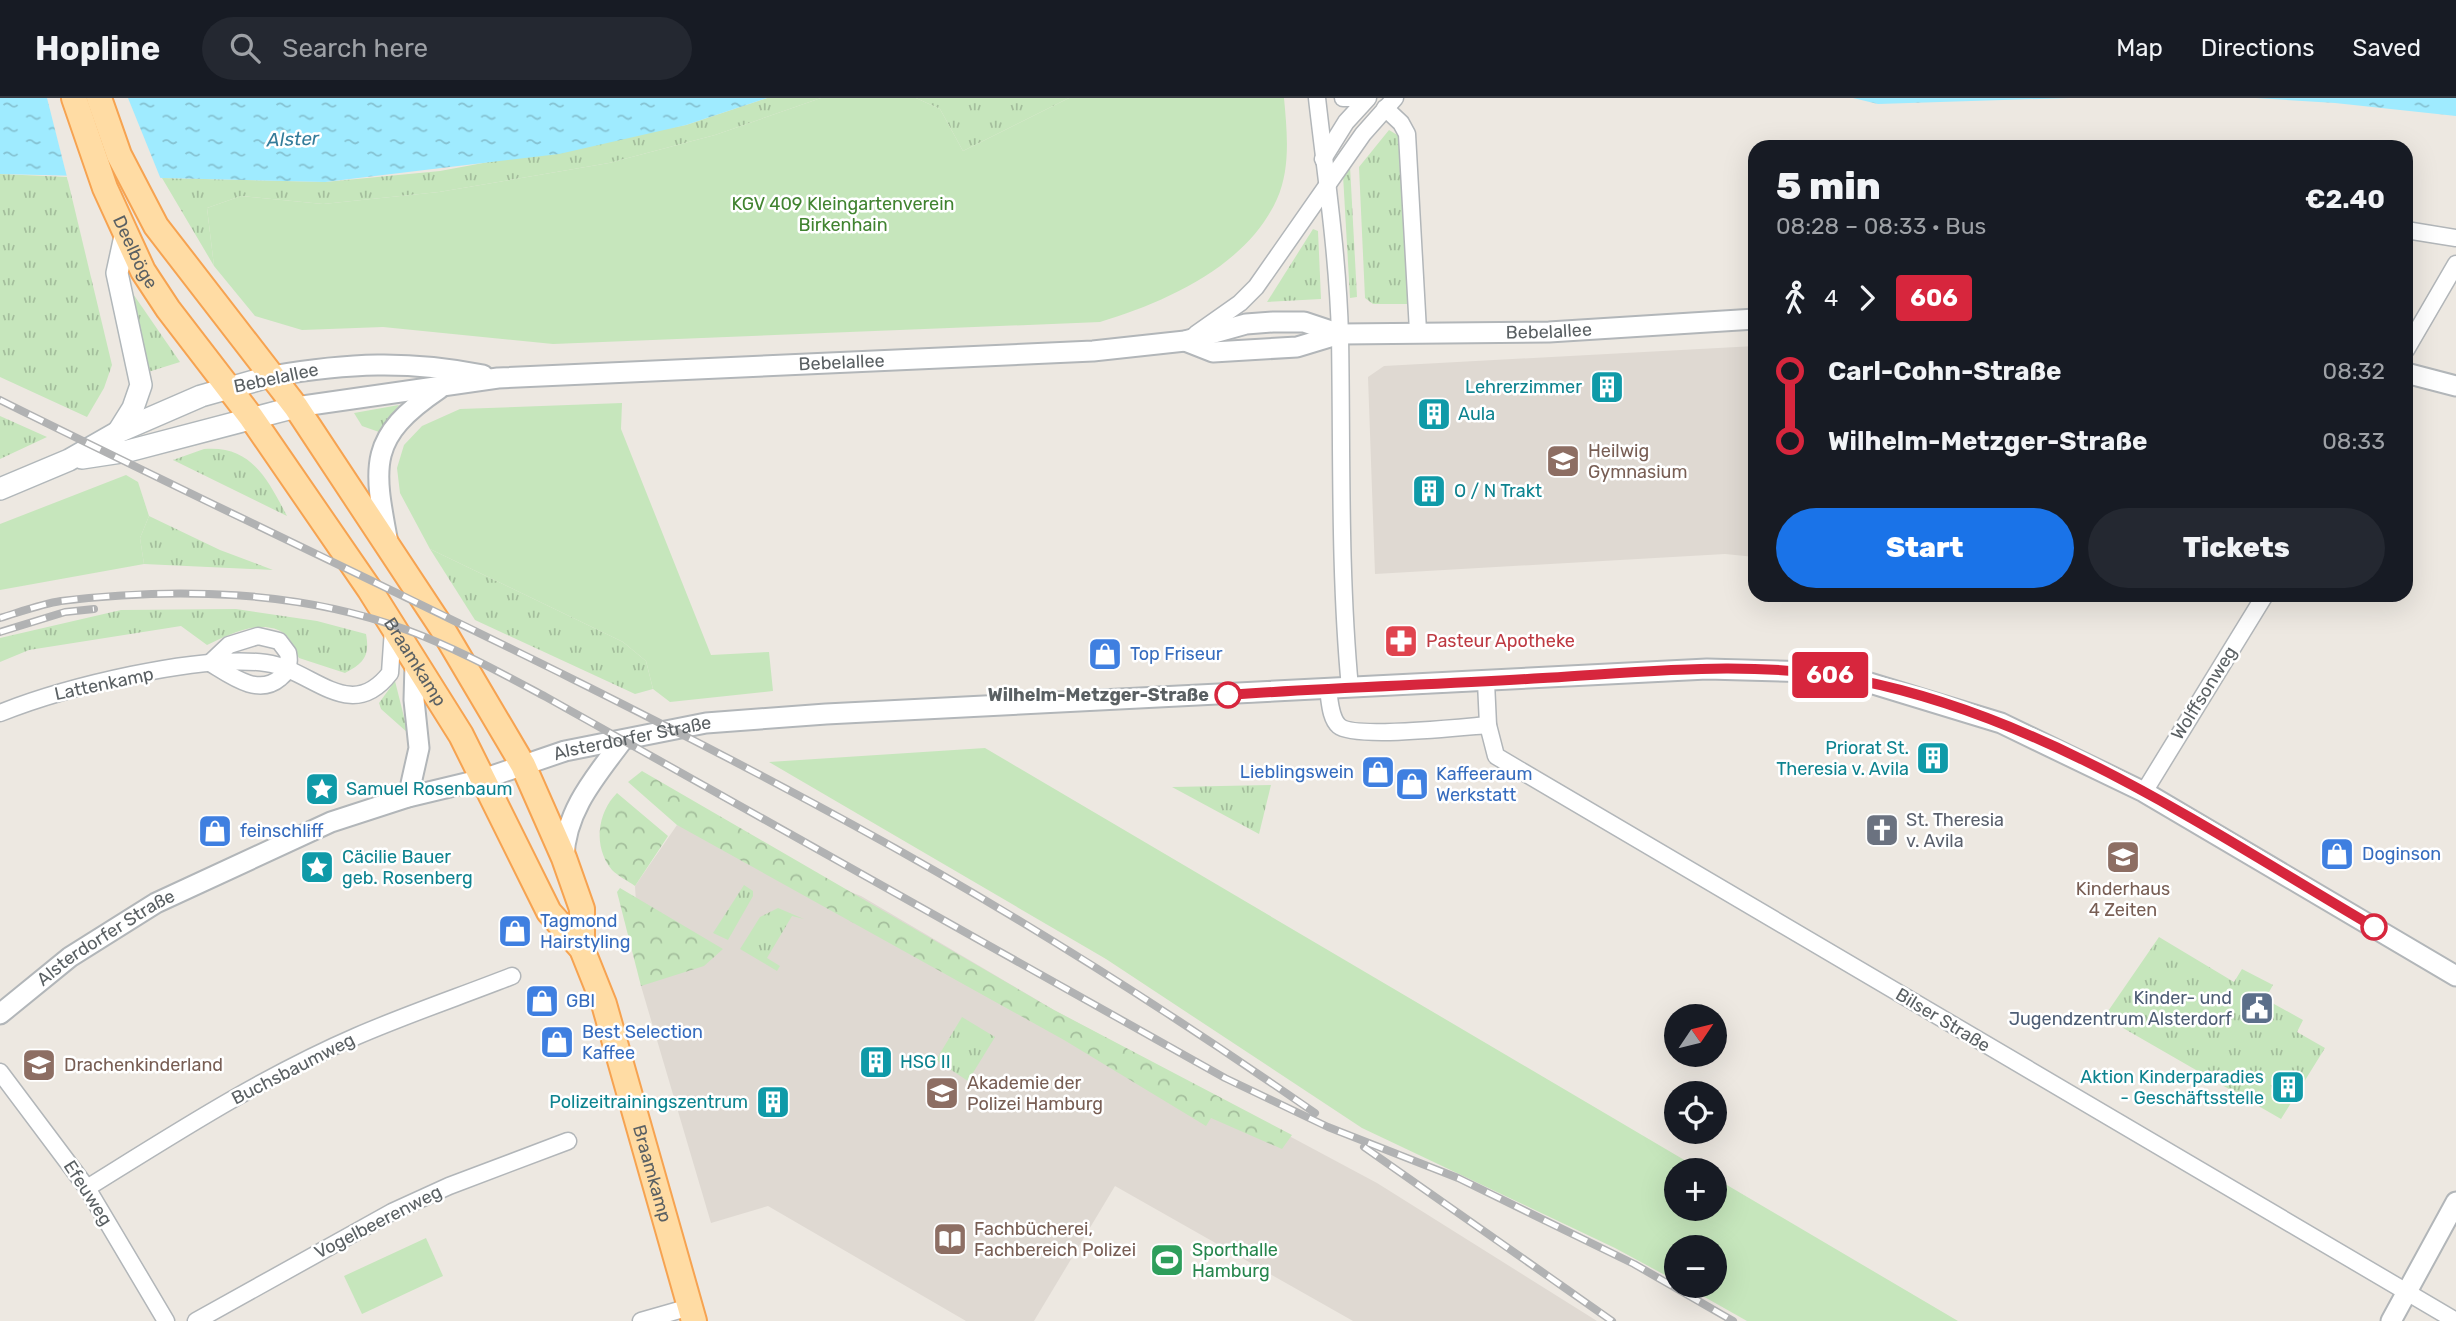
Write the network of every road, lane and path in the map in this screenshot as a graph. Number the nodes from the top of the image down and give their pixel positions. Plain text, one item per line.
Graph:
1 (74, 98) edge
2 (99, 98) edge
3 (1317, 98) edge
4 (1343, 98) edge
5 (1362, 98) edge
6 (1368, 98) edge
7 (1390, 103) edge
8 (1324, 156) junction
9 (1328, 182) junction
10 (1304, 214) junction
11 (2413, 231) edge
12 (125, 236) junction
13 (2456, 238) edge
14 (2456, 264) edge
15 (1748, 319) edge
16 (1418, 331) junction
17 (1340, 334) junction
18 (2413, 338) edge
19 (1185, 341) junction
20 (2413, 375) edge
21 (272, 376) junction
22 (498, 378) junction
23 (442, 386) junction
24 (2456, 386) edge
25 (229, 387) junction
26 (296, 407) junction
27 (251, 417) junction
28 (118, 432) junction
29 (69, 460) junction
30 (0, 489) edge
31 (390, 551) junction
32 (2260, 602) edge
33 (393, 626) junction
34 (210, 663) junction
35 (415, 664) junction
36 (287, 669) junction
37 (1486, 682) junction
38 (1350, 688) junction
39 (1328, 690) junction
40 (0, 713) edge
41 (1488, 725) junction
42 (622, 741) junction
43 (523, 765) junction
44 (483, 779) junction
45 (2144, 792) junction
46 (408, 797) junction
47 (564, 858) junction
48 (582, 949) junction
49 (512, 976) dead end
50 (2456, 976) edge
51 (0, 1014) edge
52 (0, 1072) edge
53 (568, 1141) dead end
54 (86, 1188) junction
55 (2456, 1202) edge
56 (2406, 1291) junction
57 (692, 1314) edge
58 (166, 1321) edge
59 (196, 1321) edge
60 (641, 1321) edge
61 (2391, 1321) edge
62 (2456, 1321) edge

1 - 12 main road, Deelböge
2 - 21 main road, Deelböge
3 - 8 street
4 - 5 street
6 - 8 street
7 - 9 street
7 - 16 street
8 - 9 street
8 - 10 street
9 - 10 street
9 - 17 street
10 - 19 street
11 - 13 street
12 - 25 main road, Deelböge
12 - 28 main road
14 - 18 street
15 - 16 street, Bebelallee
16 - 17 street, Bebelallee
17 - 19 street, Bebelallee
17 - 38 street
19 - 22 street, Bebelallee
20 - 24 street
21 - 22 street, Bebelallee
21 - 25 main road, Bebelallee
21 - 26 main road, Braamkamp
22 - 23 street, Bebelallee
23 - 26 street, Bebelallee
23 - 31 street
25 - 27 main road, Braamkamp
25 - 28 main road, Bebelallee
26 - 27 main road, Bebelallee
26 - 31 main road, Braamkamp
27 - 29 main road, Bebelallee
27 - 33 main road, Braamkamp
28 - 29 main road, Bebelallee
29 - 30 main road, Bebelallee
31 - 43 main road, Braamkamp
32 - 45 street, Wolffsonweg
33 - 35 main road, Braamkamp
33 - 36 street, Lattenkamp
34 - 36 street, Lattenkamp
34 - 36 street
34 - 36 street, Lattenkamp
34 - 40 street, Lattenkamp
35 - 44 main road, Braamkamp
35 - 46 street
37 - 38 street, Alsterdorfer Straße
37 - 41 street, Bilser Straße
37 - 45 street, Alsterdorfer Straße
38 - 39 street, Alsterdorfer Straße
39 - 41 street
39 - 42 street, Alsterdorfer Straße
41 - 56 street, Bilser Straße
42 - 43 street, Alsterdorfer Straße
42 - 47 street
43 - 44 street, Alsterdorfer Straße
43 - 47 main road, Braamkamp
44 - 46 street, Alsterdorfer Straße
44 - 48 main road, Braamkamp
45 - 50 street, Alsterdorfer Straße
46 - 51 street, Alsterdorfer Straße
47 - 48 main road, Braamkamp
48 - 57 main road, Braamkamp
49 - 54 street, Buchsbaumweg
52 - 54 street, Efeuweg
53 - 59 street, Vogelbeerenweg
54 - 58 street, Efeuweg
55 - 56 street
56 - 61 street
56 - 62 street, Bilser Straße
57 - 60 street

